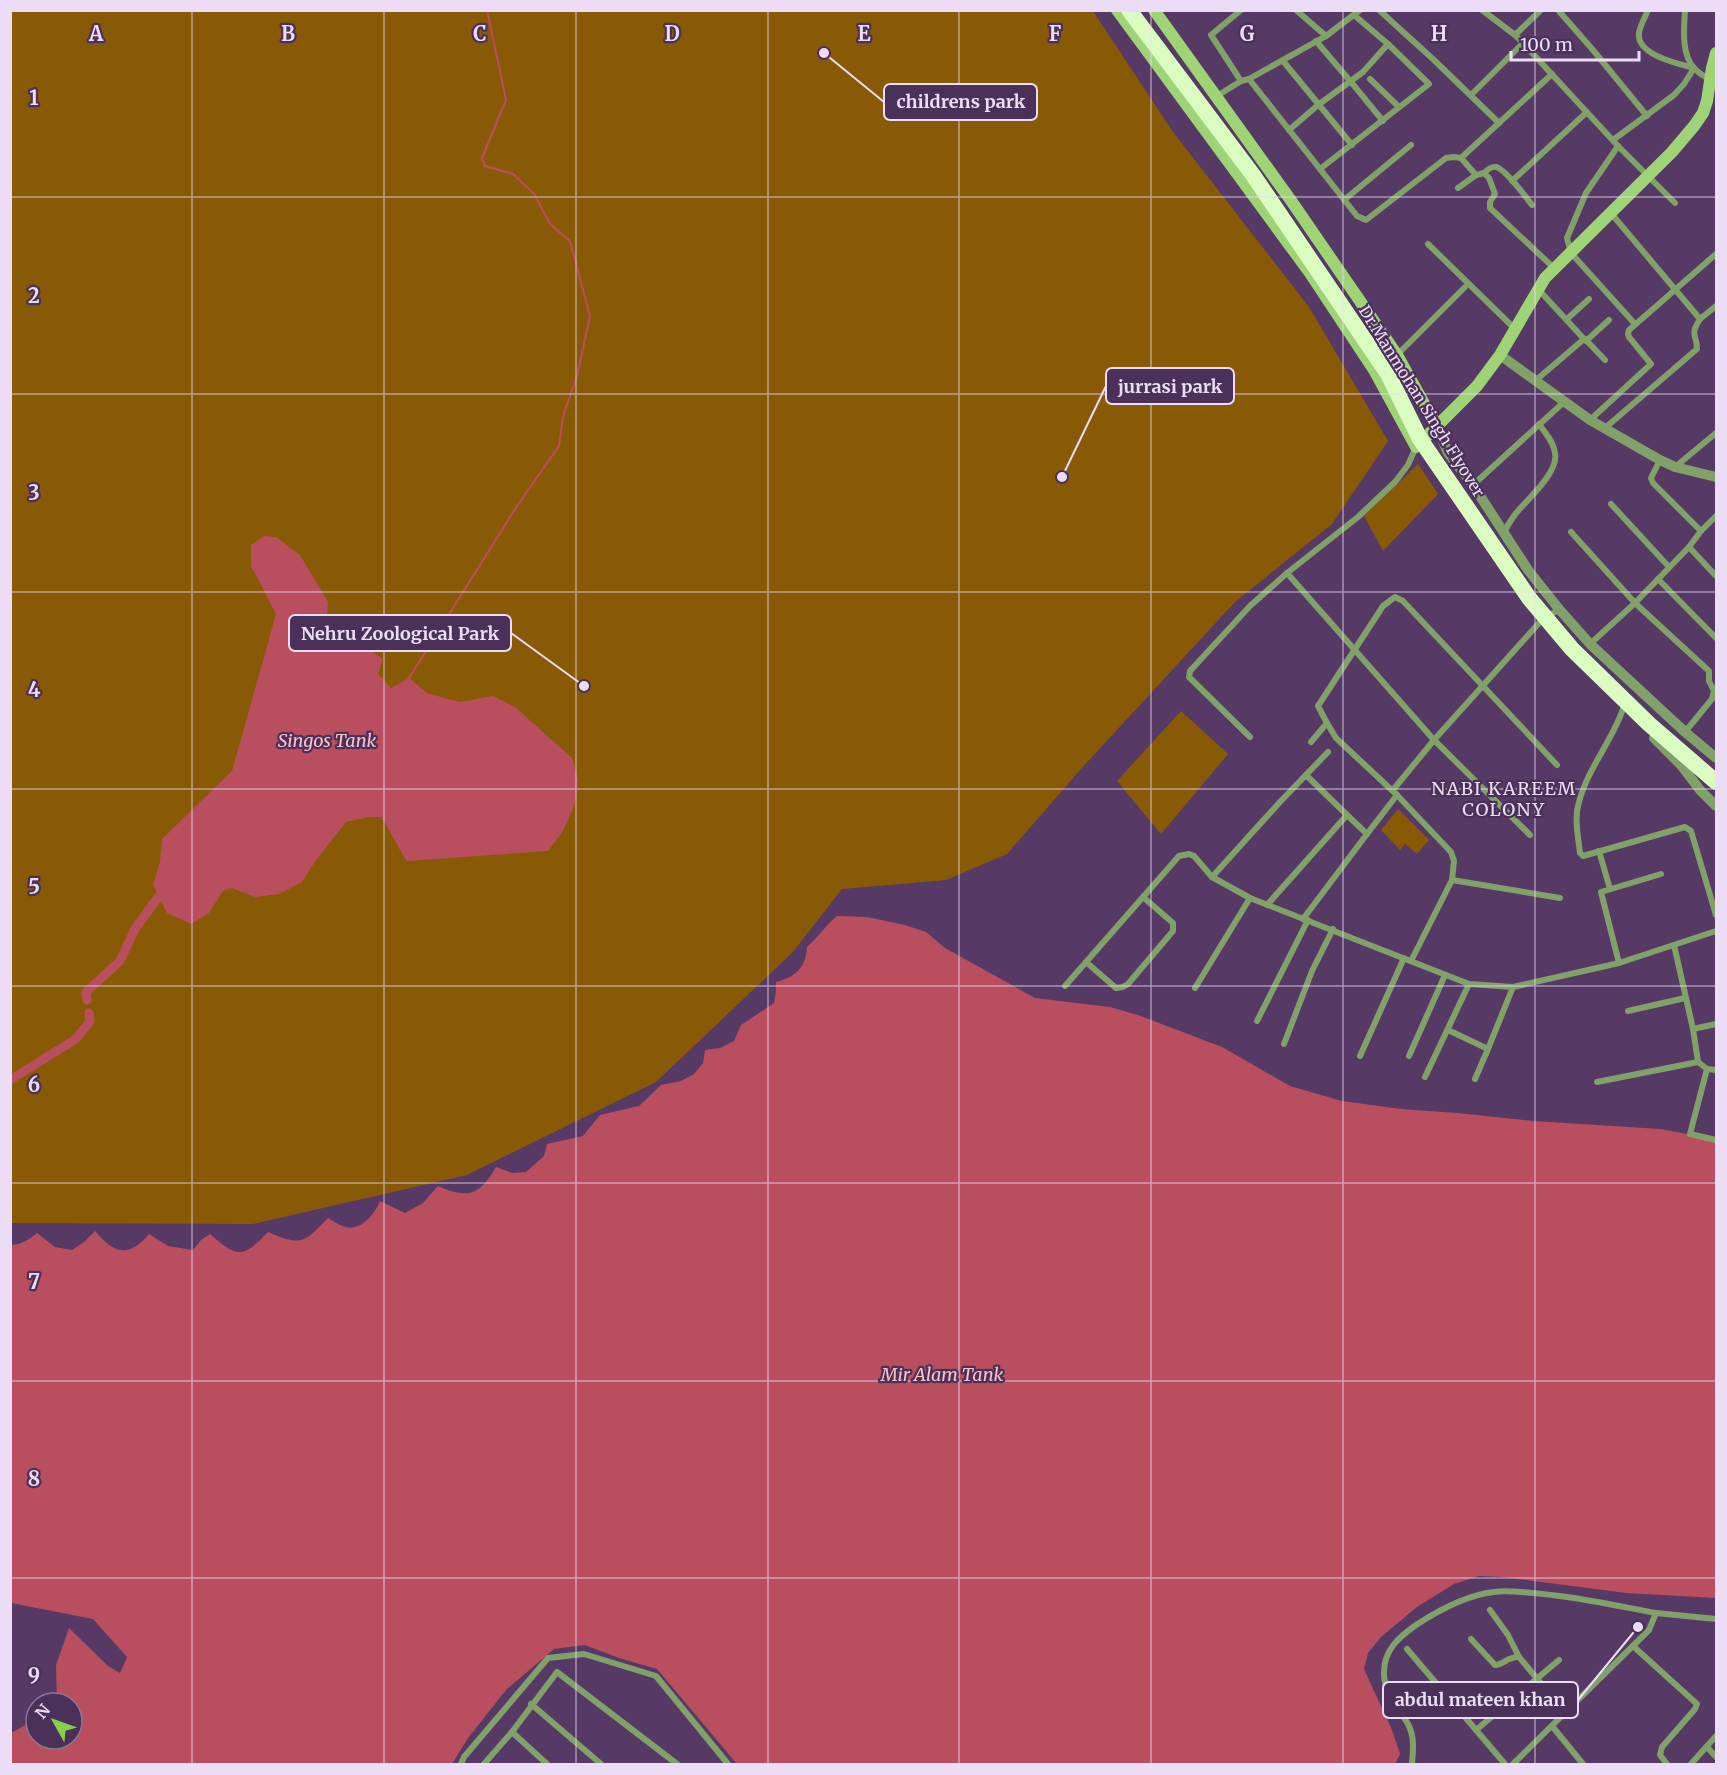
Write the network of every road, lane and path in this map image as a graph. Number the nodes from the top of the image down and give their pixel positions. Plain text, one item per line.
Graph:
1 (1117, 10) edge
2 (1129, 10) edge
3 (1141, 10) edge
4 (1154, 10) edge
5 (1241, 10) edge
6 (1296, 10) edge
7 (1379, 10) edge
8 (1482, 10) edge
9 (1541, 10) edge
10 (1558, 10) edge
11 (1648, 10) edge
12 (1685, 10) edge
13 (1357, 13) edge
14 (1515, 35) junction
15 (1326, 36) junction
16 (1316, 41) junction
17 (1176, 43) junction
18 (1523, 43) junction
19 (1388, 44) junction
20 (1716, 56) edge
21 (1283, 61) junction
22 (1156, 63) junction
23 (1694, 68) junction
24 (1552, 74) junction
25 (1370, 79) dead end
26 (1245, 80) junction
27 (1351, 82) junction
28 (1709, 86) junction
29 (1471, 95) junction
30 (1216, 97) junction
31 (1716, 102) edge
32 (1318, 105) junction
33 (1399, 107) junction
34 (1587, 112) junction
35 (1647, 116) junction
36 (1383, 121) junction
37 (1499, 123) junction
38 (1289, 130) junction
39 (1616, 143) junction
40 (1352, 145) junction
41 (1411, 145) dead end
42 (1461, 158) junction
43 (1320, 169) junction
44 (1484, 173) junction
45 (1476, 175) junction
46 (1648, 176) junction
47 (1512, 181) junction
48 (1458, 188) dead end
49 (1344, 200) junction
50 (1675, 203) dead end
51 (1532, 205) dead end
52 (1610, 212) junction
53 (1428, 244) dead end
54 (1571, 253) junction
55 (1716, 254) edge
56 (1555, 268) junction
57 (1468, 284) junction
58 (1538, 289) junction
59 (1676, 289) junction
60 (1589, 298) dead end
61 (1716, 306) edge
62 (1567, 319) junction
63 (1700, 319) junction
64 (1609, 320) dead end
65 (1635, 324) junction
66 (1515, 330) junction
67 (1586, 340) junction
68 (1397, 355) junction
69 (1500, 355) junction
70 (1605, 360) dead end
71 (1374, 370) junction
72 (1535, 381) junction
73 (1564, 402) junction
74 (1590, 420) junction
75 (1539, 424) junction
76 (1437, 427) junction
77 (1605, 428) junction
78 (1716, 433) edge
79 (1416, 447) junction
80 (1660, 460) junction
81 (1675, 467) junction
82 (1716, 477) edge
83 (1473, 485) junction
84 (1611, 504) dead end
85 (1716, 516) edge
86 (1701, 531) junction
87 (1504, 532) junction
88 (1571, 532) dead end
89 (1689, 547) junction
90 (1669, 567) junction
91 (1287, 573) junction
92 (1716, 576) edge
93 (1658, 579) junction
94 (1635, 603) junction
95 (1558, 609) junction
96 (1540, 622) junction
97 (1716, 638) edge
98 (1590, 644) junction
99 (1355, 651) junction
100 (1483, 686) junction
101 (1623, 709) junction
102 (1327, 723) junction
103 (1685, 732) junction
104 (1250, 737) dead end
105 (1434, 740) junction
106 (1311, 742) dead end
107 (1328, 752) dead end
108 (1716, 758) edge
109 (1557, 765) dead end
110 (1716, 772) edge
111 (1306, 775) junction
112 (1716, 782) edge
113 (1395, 793) junction
114 (1716, 806) edge
115 (1347, 815) junction
116 (1367, 834) junction
117 (1530, 835) dead end
118 (1599, 851) junction
119 (1661, 874) dead end
120 (1212, 877) junction
121 (1452, 880) junction
122 (1610, 889) junction
123 (1143, 897) junction
124 (1250, 898) junction
125 (1560, 898) dead end
126 (1267, 905) junction
127 (1716, 915) edge
128 (1305, 920) junction
129 (1333, 929) junction
130 (1716, 932) edge
131 (1674, 945) junction
132 (1404, 958) junction
133 (1411, 961) junction
134 (1086, 962) junction
135 (1619, 963) junction
136 (1445, 975) junction
137 (1469, 984) junction
138 (1065, 986) dead end
139 (1513, 987) junction
140 (1195, 988) dead end
141 (1685, 998) junction
142 (1628, 1011) dead end
143 (1257, 1021) dead end
144 (1716, 1024) edge
145 (1693, 1029) junction
146 (1448, 1030) junction
147 (1284, 1044) dead end
148 (1488, 1049) junction
149 (1360, 1056) dead end
150 (1409, 1056) dead end
151 (1698, 1062) junction
152 (1707, 1069) junction
153 (1716, 1070) edge
154 (1425, 1077) dead end
155 (1475, 1079) dead end
156 (1597, 1082) dead end
157 (1716, 1140) edge
158 (1490, 1610) dead end
159 (1656, 1613) junction
160 (1715, 1621) edge
161 (1471, 1639) dead end
162 (1633, 1646) junction
163 (1407, 1649) dead end
164 (1519, 1658) junction
165 (1559, 1660) dead end
166 (1538, 1678) junction
167 (531, 1704) junction
168 (1565, 1712) junction
169 (1552, 1726) junction
170 (1476, 1730) junction
171 (512, 1732) junction
172 (1716, 1736) edge
173 (1707, 1747) junction
174 (1716, 1756) edge
175 (590, 1762) edge
176 (461, 1764) edge
177 (484, 1764) edge
178 (548, 1764) edge
179 (601, 1764) edge
180 (677, 1764) edge
181 (728, 1764) edge
182 (1412, 1764) edge
183 (1505, 1764) edge
184 (1513, 1764) edge
185 (1583, 1764) edge
186 (1667, 1764) edge
187 (1691, 1764) edge

1 - 22 main road
2 - 112 highway, Dr.Manmohan Singh Flyover, bridge
3 - 110 highway, Dr.Manmohan Singh Flyover
4 - 17 main road
5 - 26 street
6 - 15 street
7 - 29 street
8 - 14 street
9 - 14 street
10 - 35 street
11 - 23 street
12 - 23 street
13 - 15 street
13 - 19 street
14 - 18 street
15 - 16 street
16 - 21 street
16 - 27 street
17 - 22 main road
17 - 30 main road
18 - 24 street
18 - 29 street
19 - 27 street
19 - 33 street
20 - 28 main road
21 - 26 street
21 - 32 street
22 - 71 main road
23 - 28 street
23 - 35 street
24 - 34 street
24 - 37 street
25 - 33 street
26 - 30 street
26 - 38 street
27 - 32 street
27 - 36 street
28 - 31 street
28 - 46 main road
29 - 37 street
30 - 68 main road
32 - 38 street
32 - 40 street
33 - 36 street
34 - 39 street
34 - 47 street
35 - 39 street
36 - 40 street
37 - 42 street
38 - 43 street
39 - 46 street
39 - 54 street
40 - 43 street
41 - 49 street
42 - 45 street
42 - 49 street
43 - 49 street
44 - 45 street
44 - 47 street
44 - 56 street
45 - 48 street
46 - 50 street
46 - 52 main road
47 - 51 street
52 - 54 main road
52 - 59 street
53 - 57 street
54 - 56 main road
54 - 65 street
55 - 59 street
56 - 58 main road
57 - 66 street
57 - 68 street
58 - 62 street
58 - 66 main road
59 - 63 street
59 - 65 street
60 - 62 street
61 - 63 street
62 - 67 street
63 - 77 street
64 - 67 street
65 - 74 street
66 - 69 main road
67 - 70 street
67 - 72 street
68 - 71 street
68 - 76 main road
69 - 72 street
69 - 76 main road
71 - 79 main road
72 - 73 street
73 - 74 street
73 - 75 street
74 - 77 street
75 - 83 street
75 - 87 street
76 - 79 main road
76 - 83 street
77 - 80 street
78 - 81 street
79 - 91 street
79 - 96 street
80 - 81 street
80 - 86 street
81 - 82 street
83 - 87 street
84 - 90 street
85 - 86 street
86 - 89 street
87 - 95 street
88 - 94 street
89 - 90 street
89 - 92 street
90 - 93 street
91 - 99 street
91 - 104 street
93 - 94 street
93 - 97 street
94 - 98 street
94 - 103 street
95 - 96 street
95 - 98 street
96 - 100 street
96 - 101 street
98 - 103 street
99 - 100 street
99 - 102 street
99 - 105 street
100 - 105 street
100 - 109 street
101 - 114 street
101 - 118 street
102 - 106 street
102 - 113 street
103 - 108 street
105 - 113 street
105 - 117 street
107 - 111 street
111 - 115 street
111 - 120 street
113 - 116 street
113 - 121 street
115 - 116 street
115 - 126 street
116 - 128 street
118 - 122 street
118 - 127 street
119 - 122 street
120 - 123 street
120 - 124 street
121 - 125 street
121 - 133 street
122 - 135 street
123 - 134 street
123 - 134 street
124 - 126 street
124 - 140 street
126 - 128 street
128 - 129 street
128 - 143 street
129 - 132 street
129 - 147 street
130 - 131 street
131 - 135 street
131 - 141 street
132 - 133 street
132 - 149 street
133 - 136 street
134 - 138 street
135 - 139 street
136 - 137 street
136 - 150 street
137 - 139 street
137 - 146 street
139 - 148 street
141 - 142 street
141 - 145 street
144 - 145 street
145 - 151 street
146 - 148 street
146 - 154 street
148 - 155 street
151 - 152 street
151 - 156 street
152 - 153 street
152 - 157 street
158 - 164 street
159 - 160 street
159 - 162 street
159 - 182 street
161 - 164 street
162 - 168 street
162 - 186 street
163 - 170 street
164 - 166 street
165 - 166 street
166 - 168 street
166 - 170 street
167 - 171 street
167 - 175 street
167 - 180 street
168 - 169 street
169 - 184 street
169 - 185 street
170 - 183 street
171 - 177 street
171 - 178 street
172 - 173 street
173 - 174 street
173 - 187 street
175 - 179 street
176 - 181 street

